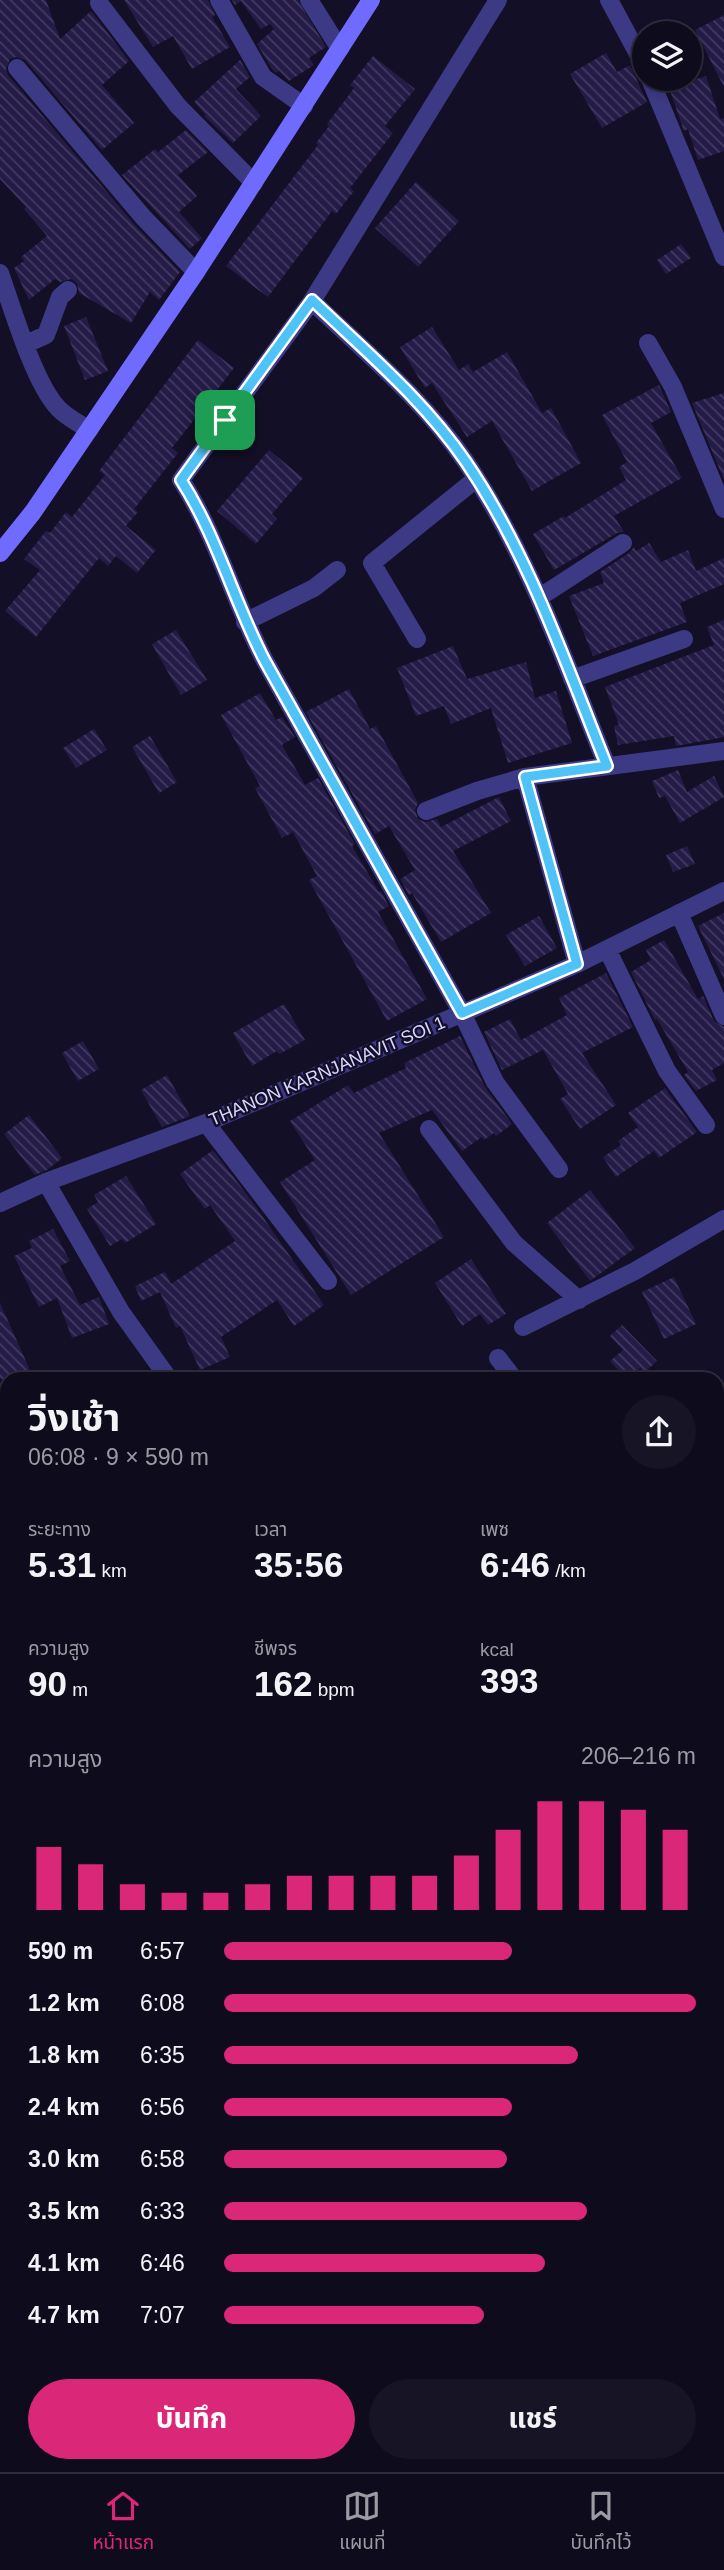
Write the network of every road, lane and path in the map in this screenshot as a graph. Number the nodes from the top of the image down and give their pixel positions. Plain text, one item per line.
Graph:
1 (219, 0) edge
2 (309, 0) edge
3 (372, 0) edge
4 (498, 0) edge
5 (609, 0) edge
6 (99, 3) dead end
7 (632, 41) edge
8 (340, 49) junction
9 (17, 68) dead end
10 (655, 91) edge
11 (304, 106) junction
12 (254, 183) junction
13 (724, 257) edge
14 (197, 272) junction
15 (0, 273) edge
16 (68, 290) dead end
17 (312, 300) junction
18 (648, 343) dead end
19 (26, 344) junction
20 (89, 430) junction
21 (476, 479) junction
22 (724, 509) edge
23 (622, 543) dead end
24 (0, 553) edge
25 (337, 570) dead end
26 (540, 597) junction
27 (245, 622) junction
28 (417, 639) dead end
29 (684, 639) dead end
30 (572, 679) junction
31 (724, 751) edge
32 (607, 766) junction
33 (525, 777) junction
34 (426, 811) dead end
35 (724, 891) edge
36 (679, 913) junction
37 (607, 949) junction
38 (577, 964) junction
39 (462, 1013) junction
40 (724, 1016) edge
41 (206, 1123) junction
42 (706, 1125) dead end
43 (429, 1129) dead end
44 (559, 1169) dead end
45 (46, 1182) junction
46 (0, 1203) edge
47 (724, 1219) edge
48 (328, 1281) dead end
49 (579, 1300) junction
50 (523, 1327) dead end
51 (498, 1358) dead end
52 (164, 1372) edge
53 (508, 1372) edge

1 - 11 street
2 - 8 street
3 - 8 street
4 - 17 street
5 - 7 street
6 - 12 street
8 - 11 street
9 - 14 street
10 - 13 street
11 - 12 street
12 - 14 street
14 - 20 street
15 - 19 street
16 - 19 street
17 - 21 street
17 - 27 street
18 - 22 street
19 - 20 street
20 - 24 street
21 - 26 street
21 - 28 street
23 - 26 street
25 - 27 street
26 - 30 street
27 - 39 street
29 - 30 street
30 - 32 street
31 - 32 street
32 - 33 street
33 - 34 street
33 - 38 street
35 - 36 street, THANON KARNJANAVIT SOI 1
36 - 37 street, THANON KARNJANAVIT SOI 1
36 - 40 street
37 - 38 street, THANON KARNJANAVIT SOI 1
37 - 42 street
38 - 39 street, THANON KARNJANAVIT SOI 1
39 - 41 street, THANON KARNJANAVIT SOI 1
39 - 44 street
41 - 45 street, THANON KARNJANAVIT SOI 1
41 - 48 street
43 - 49 street
45 - 46 street, THANON KARNJANAVIT SOI 1
45 - 52 street
47 - 49 street
49 - 50 street
51 - 53 street

